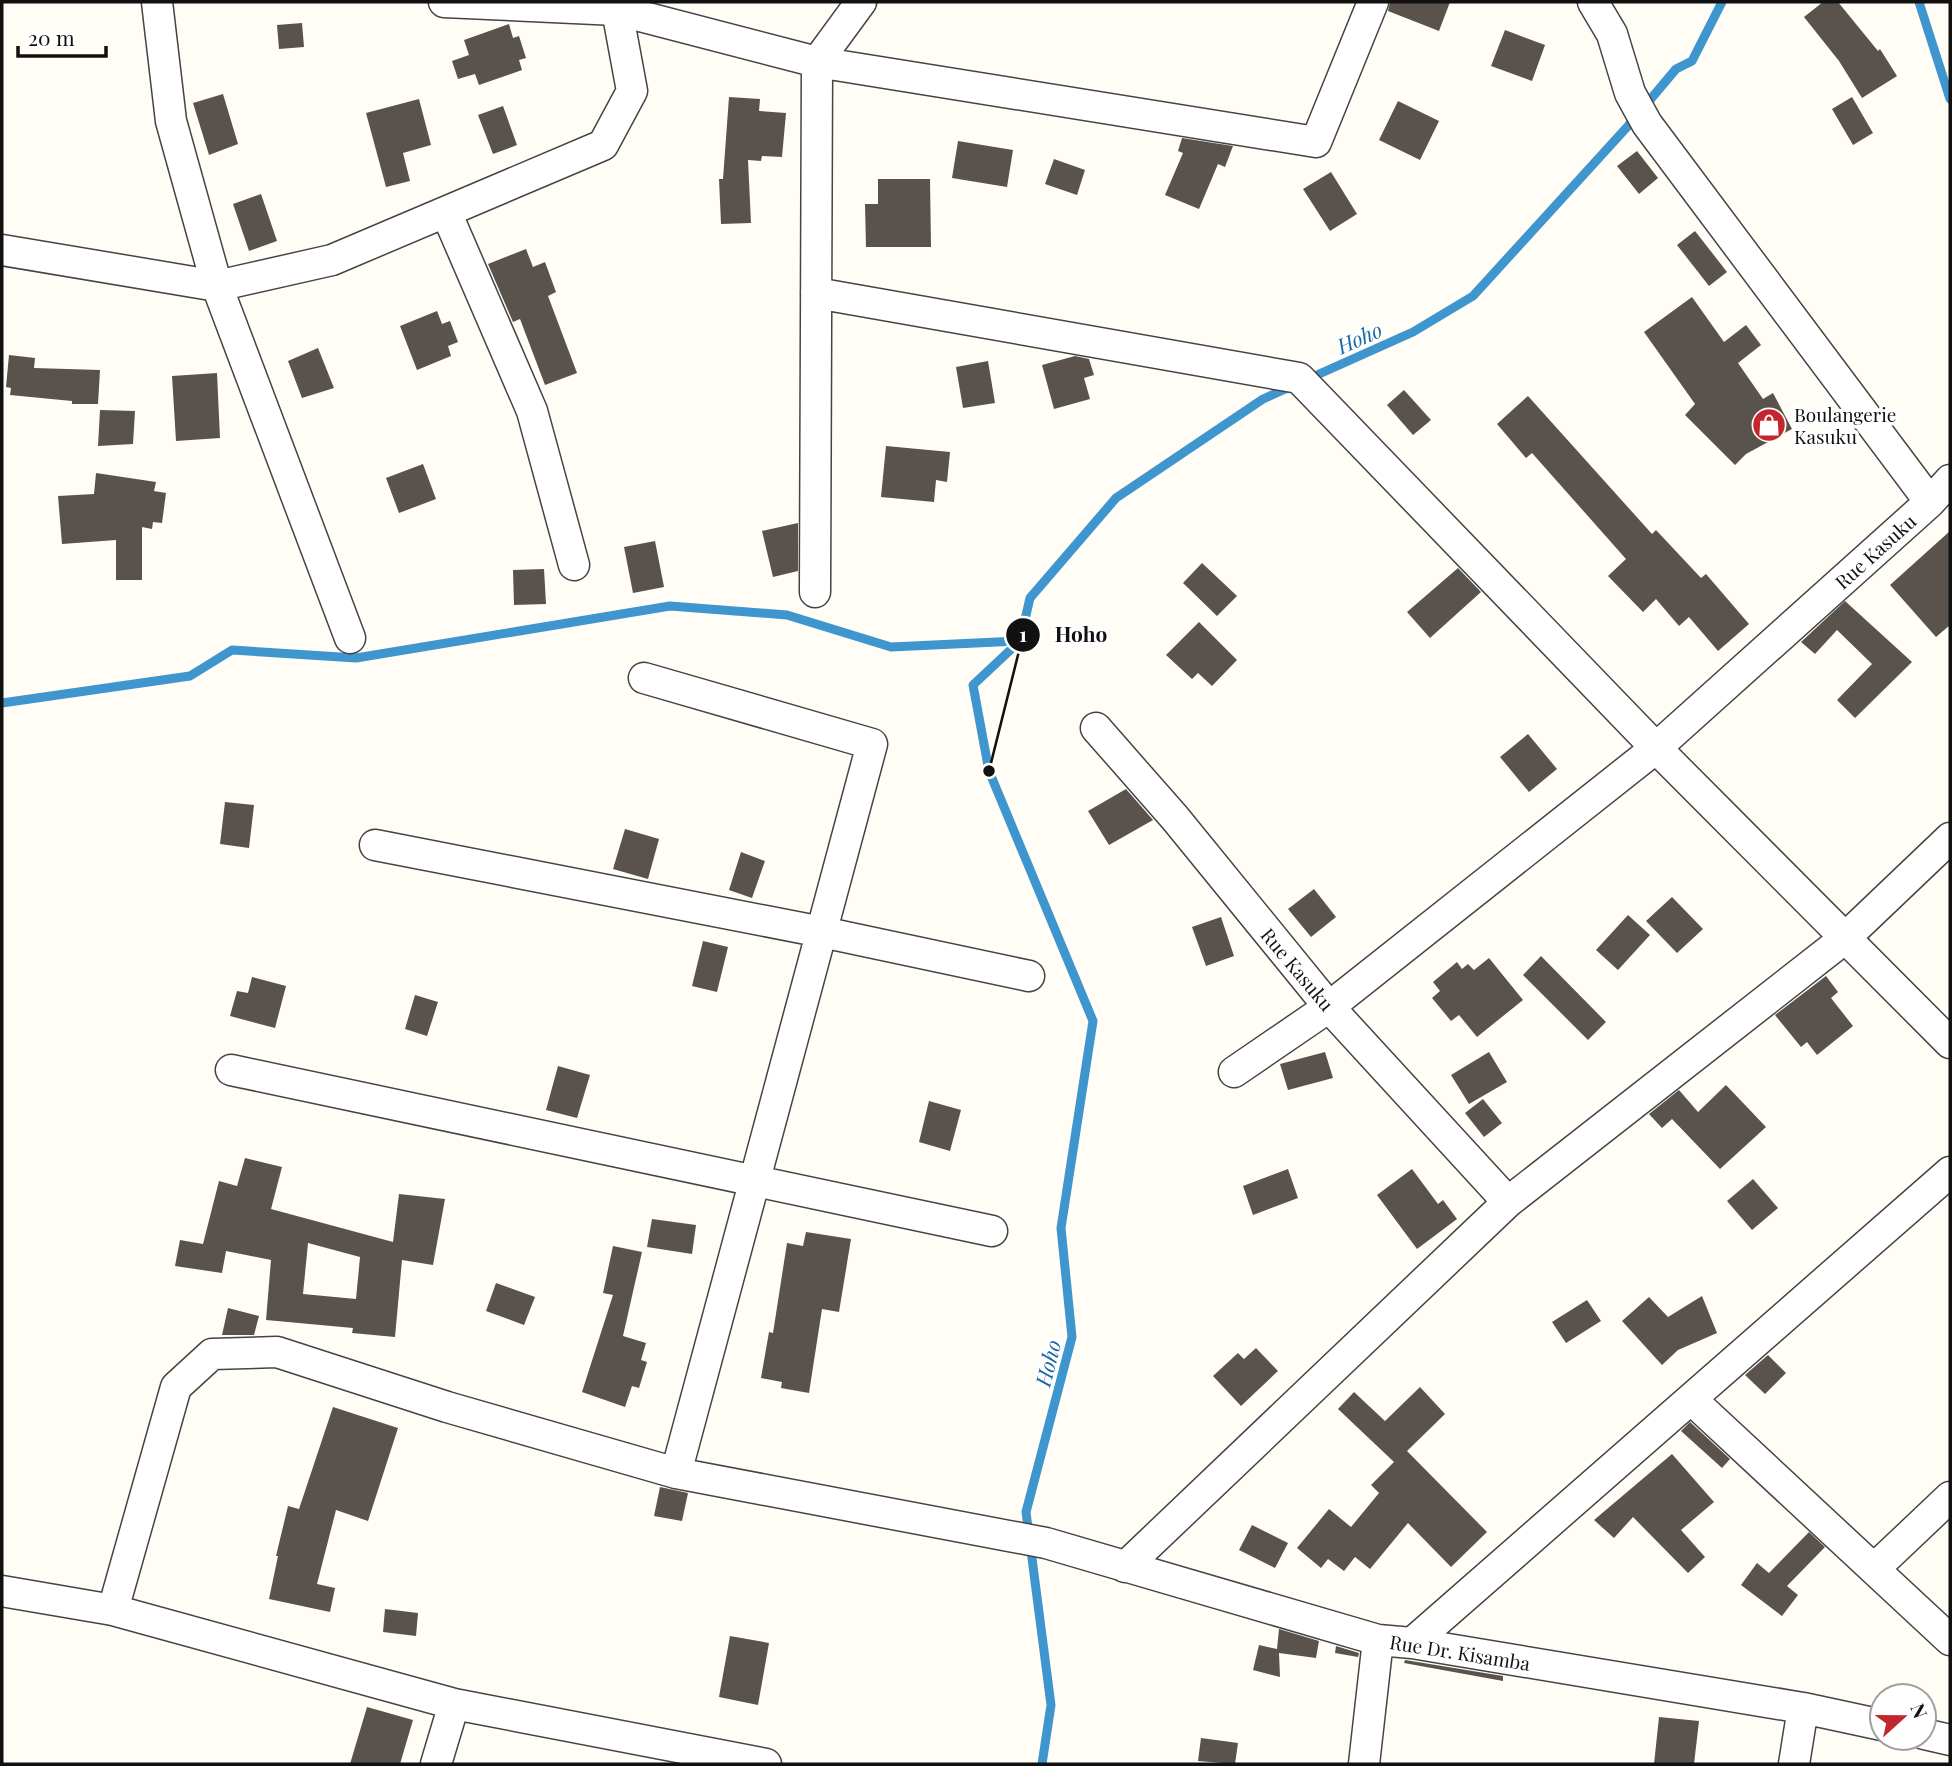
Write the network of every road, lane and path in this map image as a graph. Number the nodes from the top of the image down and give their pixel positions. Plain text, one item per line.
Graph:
1 (157, 2) edge
2 (444, 2) edge
3 (861, 2) edge
4 (1373, 2) edge
5 (1593, 2) edge
6 (617, 10) junction
7 (817, 62) junction
8 (446, 212) junction
9 (2, 250) edge
10 (217, 286) junction
11 (816, 293) junction
12 (1940, 491) edge
13 (574, 565) dead end
14 (815, 592) dead end
15 (350, 638) dead end
16 (644, 678) dead end
17 (1096, 728) dead end
18 (1656, 748) junction
19 (1950, 838) edge
20 (375, 845) dead end
21 (822, 932) junction
22 (1844, 939) junction
23 (1029, 976) dead end
24 (1329, 1007) junction
25 (1950, 1044) edge
26 (231, 1070) dead end
27 (1234, 1072) dead end
28 (1950, 1172) edge
29 (755, 1182) junction
30 (1508, 1202) junction
31 (992, 1231) dead end
32 (1692, 1400) junction
33 (676, 1473) junction
34 (1950, 1497) edge
35 (1125, 1567) junction
36 (1875, 1568) junction
37 (2, 1591) edge
38 (113, 1610) junction
39 (1378, 1640) junction
40 (1950, 1640) edge
41 (1412, 1643) junction
42 (454, 1704) junction
43 (1803, 1708) junction
44 (1868, 1722) edge
45 (436, 1764) edge
46 (766, 1764) edge
47 (1364, 1764) edge
48 (1794, 1764) edge

1 - 10 street
2 - 6 street
3 - 7 street
4 - 7 street
5 - 12 street, Rue Kasuku
6 - 7 street
6 - 8 street
7 - 11 street
8 - 10 street
8 - 13 street
9 - 10 street
10 - 15 street
11 - 14 street
11 - 18 street
12 - 18 street, Rue Kasuku
16 - 21 street
17 - 24 street, Rue Kasuku
18 - 22 street
18 - 24 street, Rue Kasuku
19 - 22 street
20 - 21 street
21 - 23 street
21 - 29 street
22 - 25 street
22 - 30 street
24 - 27 street, Rue Kasuku
24 - 30 street, Rue Kasuku
26 - 29 street
28 - 32 street
29 - 31 street
29 - 33 street
30 - 35 street
32 - 36 street
32 - 41 street
33 - 35 street, Rue Dr. Kisamba
33 - 38 street, Rue Dr. Kisamba
34 - 36 street
35 - 39 street, Rue Dr. Kisamba
36 - 40 street
37 - 38 street
38 - 42 street
39 - 41 street, Rue Dr. Kisamba
39 - 47 street
41 - 43 street, Rue Dr. Kisamba
42 - 45 street
42 - 46 street
43 - 44 street, Rue Dr. Kisamba
43 - 48 street

